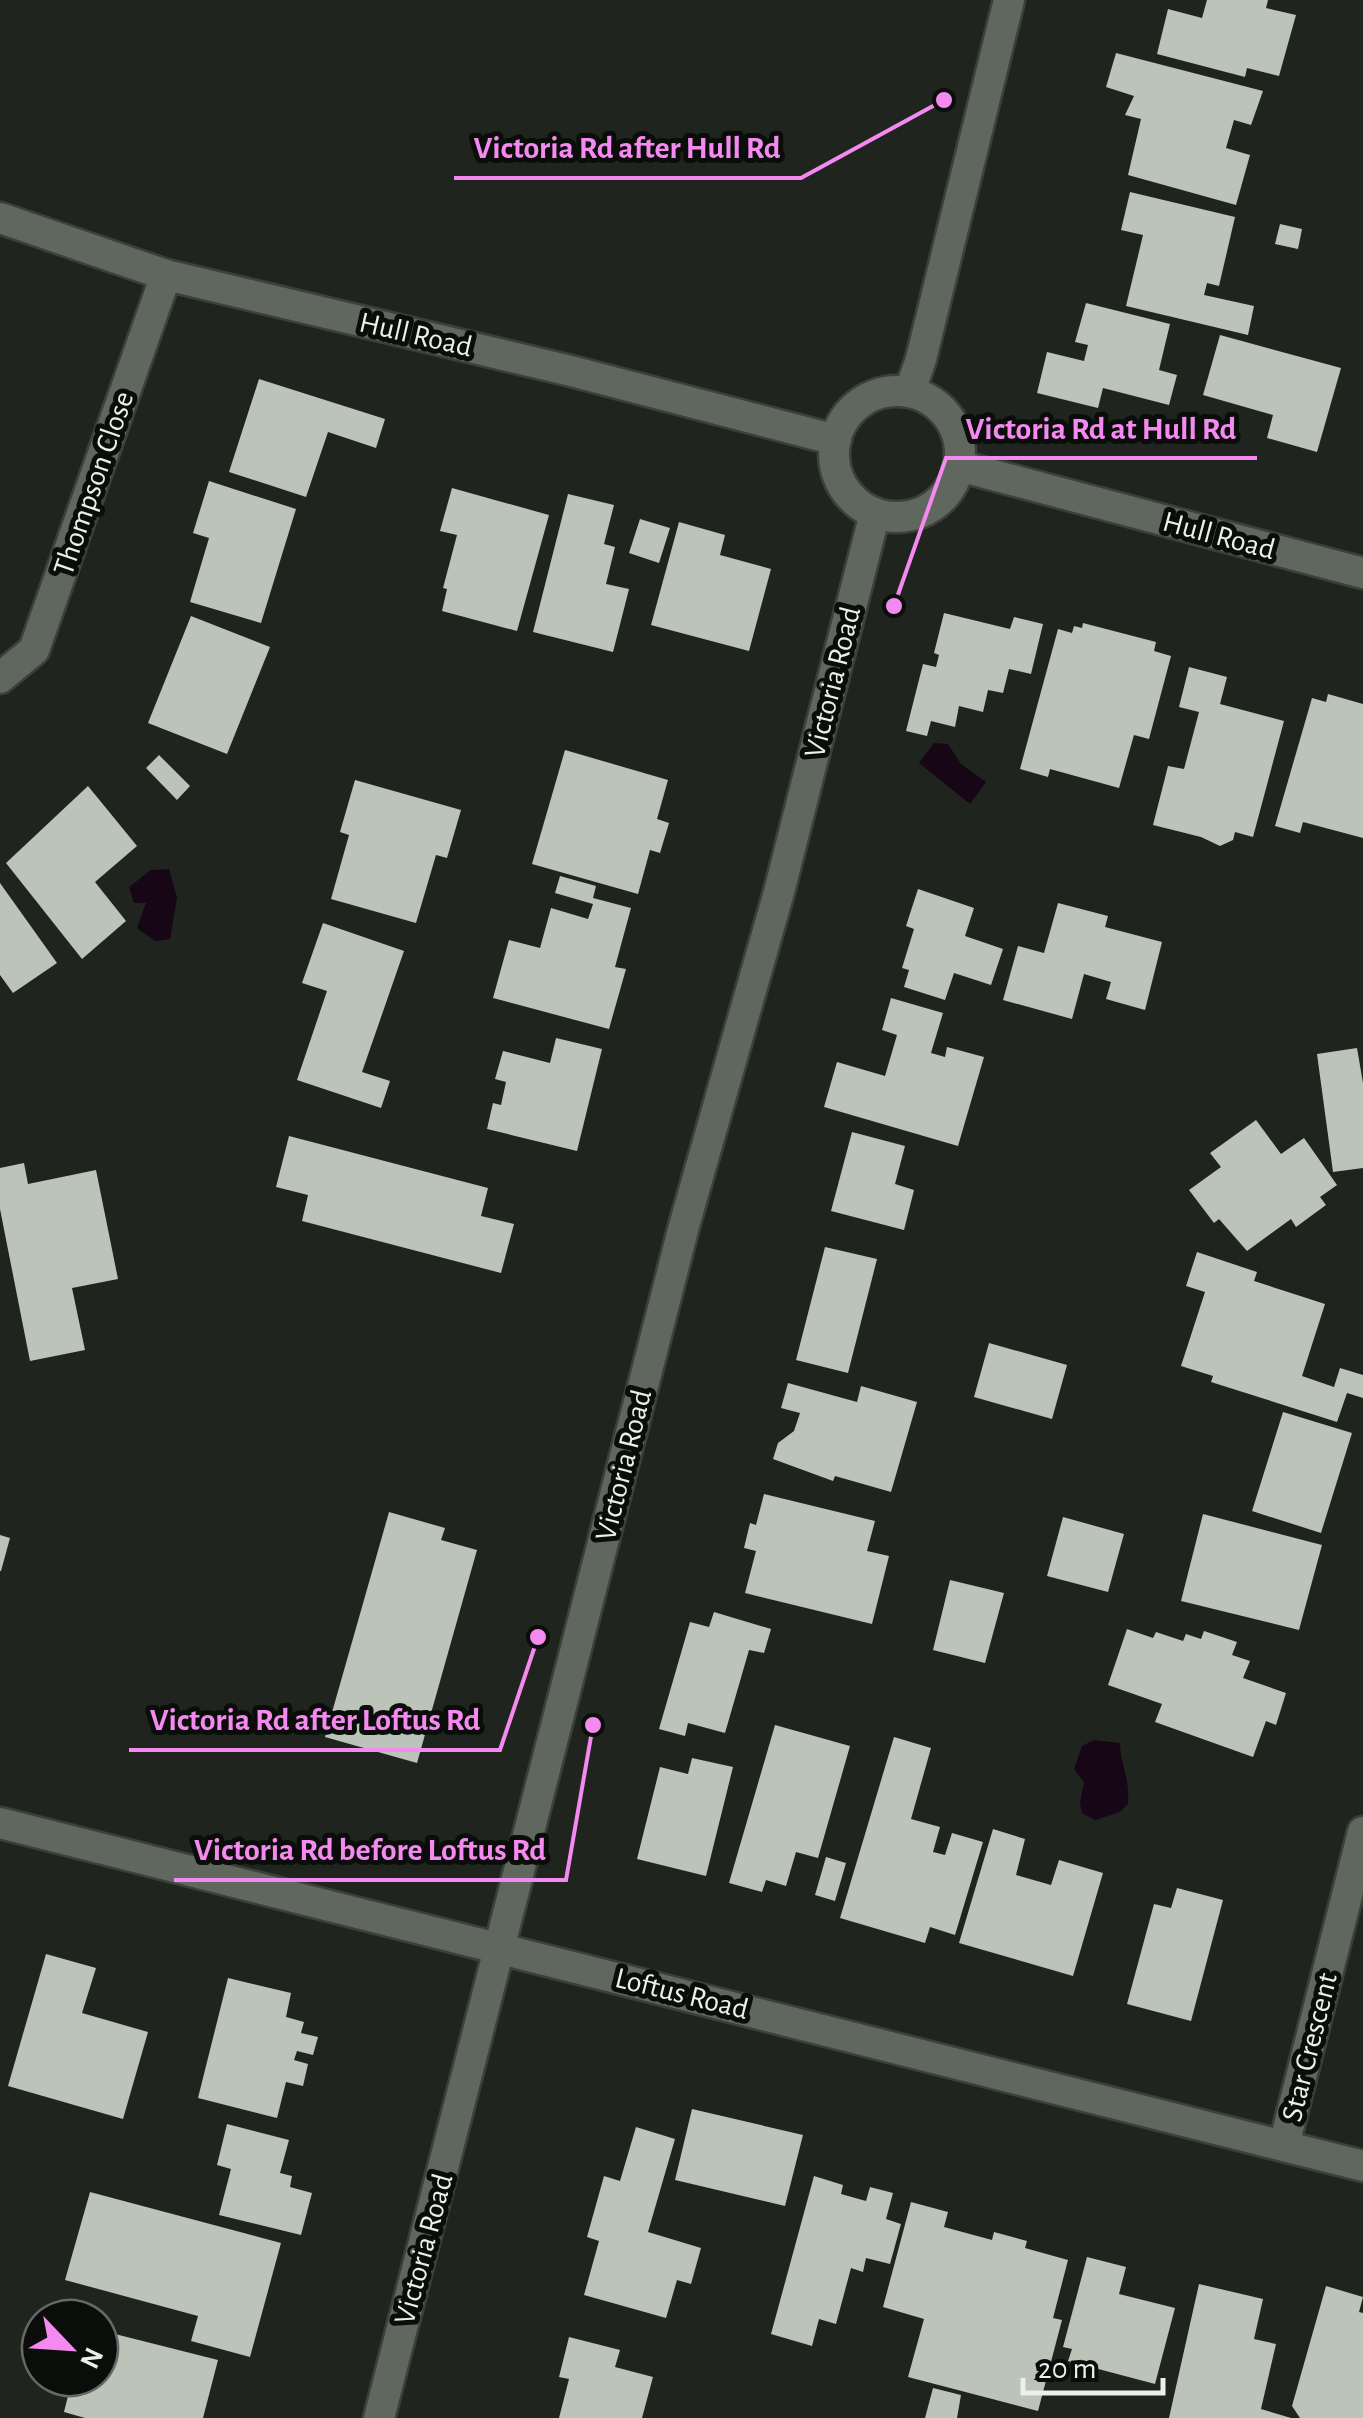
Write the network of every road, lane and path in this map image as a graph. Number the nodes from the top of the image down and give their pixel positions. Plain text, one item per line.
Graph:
1 (1008, 0) edge
2 (0, 218) edge
3 (166, 275) junction
4 (910, 391) junction
5 (836, 440) junction
6 (959, 466) junction
7 (875, 513) junction
8 (1363, 573) edge
9 (0, 678) edge
10 (0, 1823) edge
11 (1363, 1832) edge
12 (501, 1947) junction
13 (1284, 2145) junction
14 (1363, 2166) edge
15 (379, 2418) edge

1 - 4 street
2 - 3 street, Hull Road
3 - 5 street, Hull Road
3 - 9 street, Thompson Close
4 - 5 street
4 - 6 street
5 - 7 street
6 - 7 street
6 - 8 street, Hull Road
7 - 12 street, Victoria Road
10 - 12 street, Loftus Road
11 - 13 street, Star Crescent
12 - 13 street, Loftus Road
12 - 15 street, Victoria Road
13 - 14 street, Loftus Road

